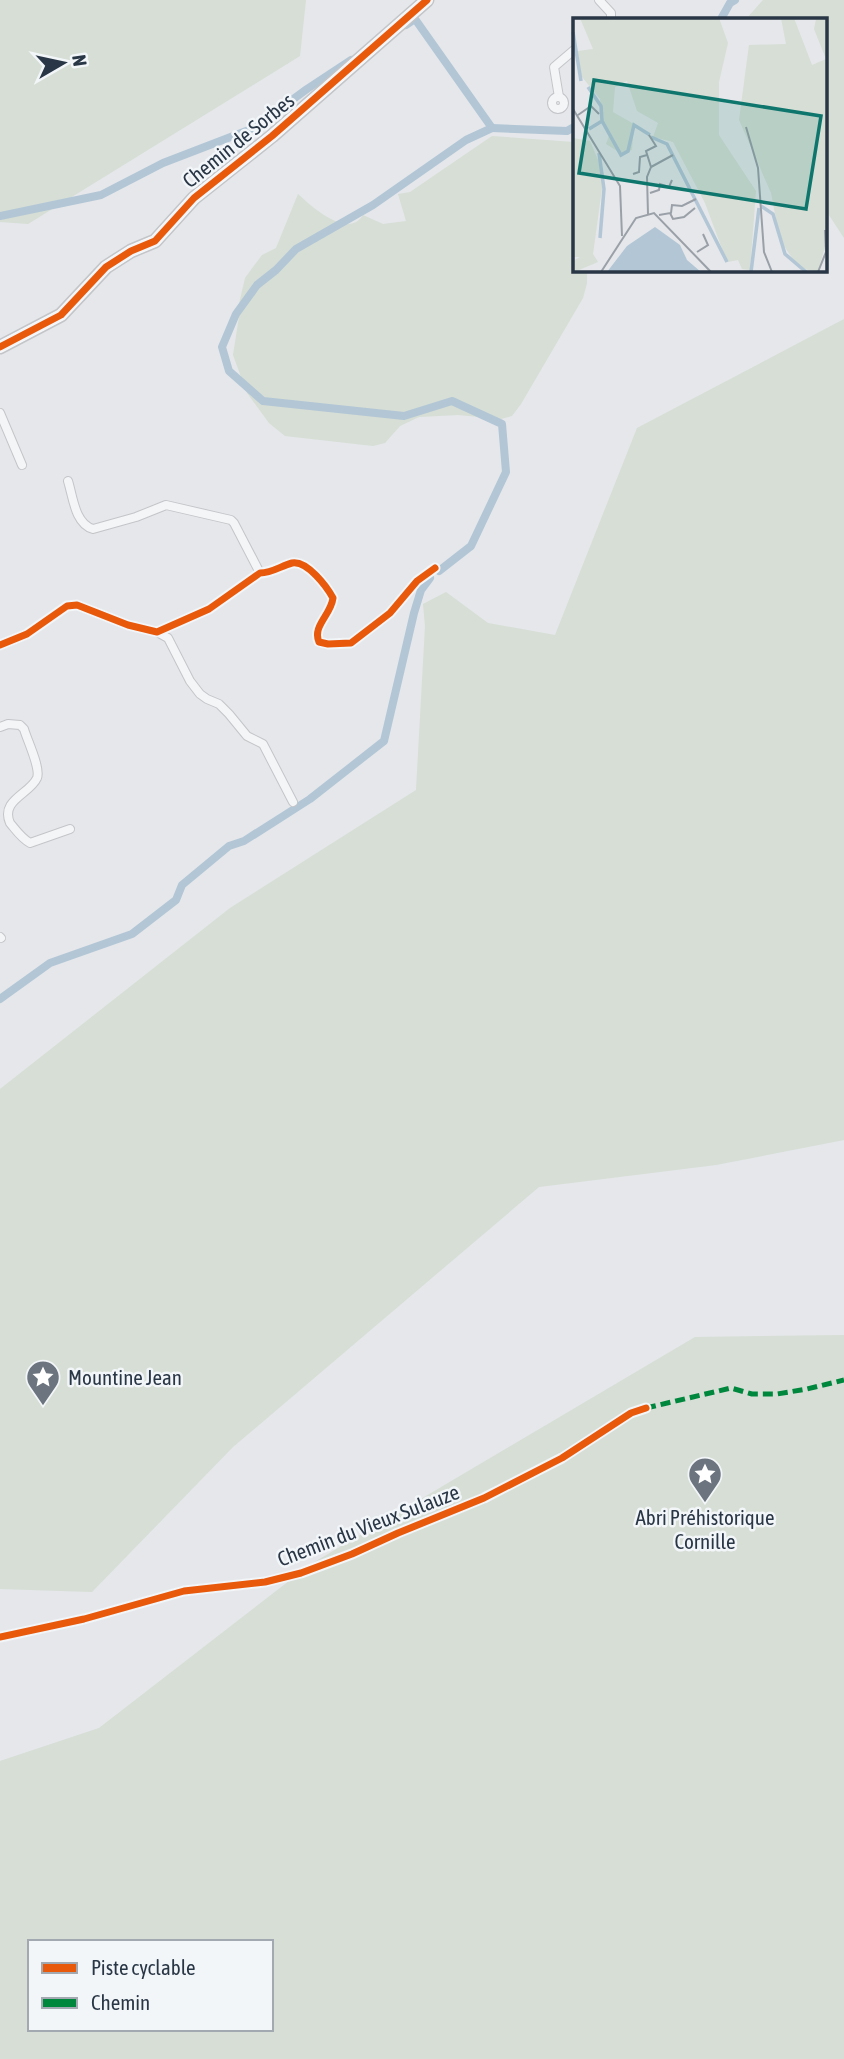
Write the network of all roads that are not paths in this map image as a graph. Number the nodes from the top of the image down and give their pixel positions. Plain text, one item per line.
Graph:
1 (426, 0) edge
2 (599, 0) edge
3 (611, 18) edge
4 (573, 52) edge
5 (559, 97) dead end
6 (0, 347) edge
7 (0, 413) edge
8 (22, 465) dead end
9 (68, 481) dead end
10 (435, 568) dead end
11 (260, 573) junction
12 (157, 632) junction
13 (0, 645) edge
14 (0, 727) edge
15 (293, 802) dead end
16 (70, 829) dead end
17 (646, 1408) dead end
18 (0, 1637) edge

1 - 6 street, Chemin de Sorbes
2 - 3 street
4 - 5 street
7 - 8 street
9 - 11 street
10 - 11 street
11 - 12 street
12 - 13 street
12 - 15 street
14 - 16 street
17 - 18 street, Chemin du Vieux Sulauze

